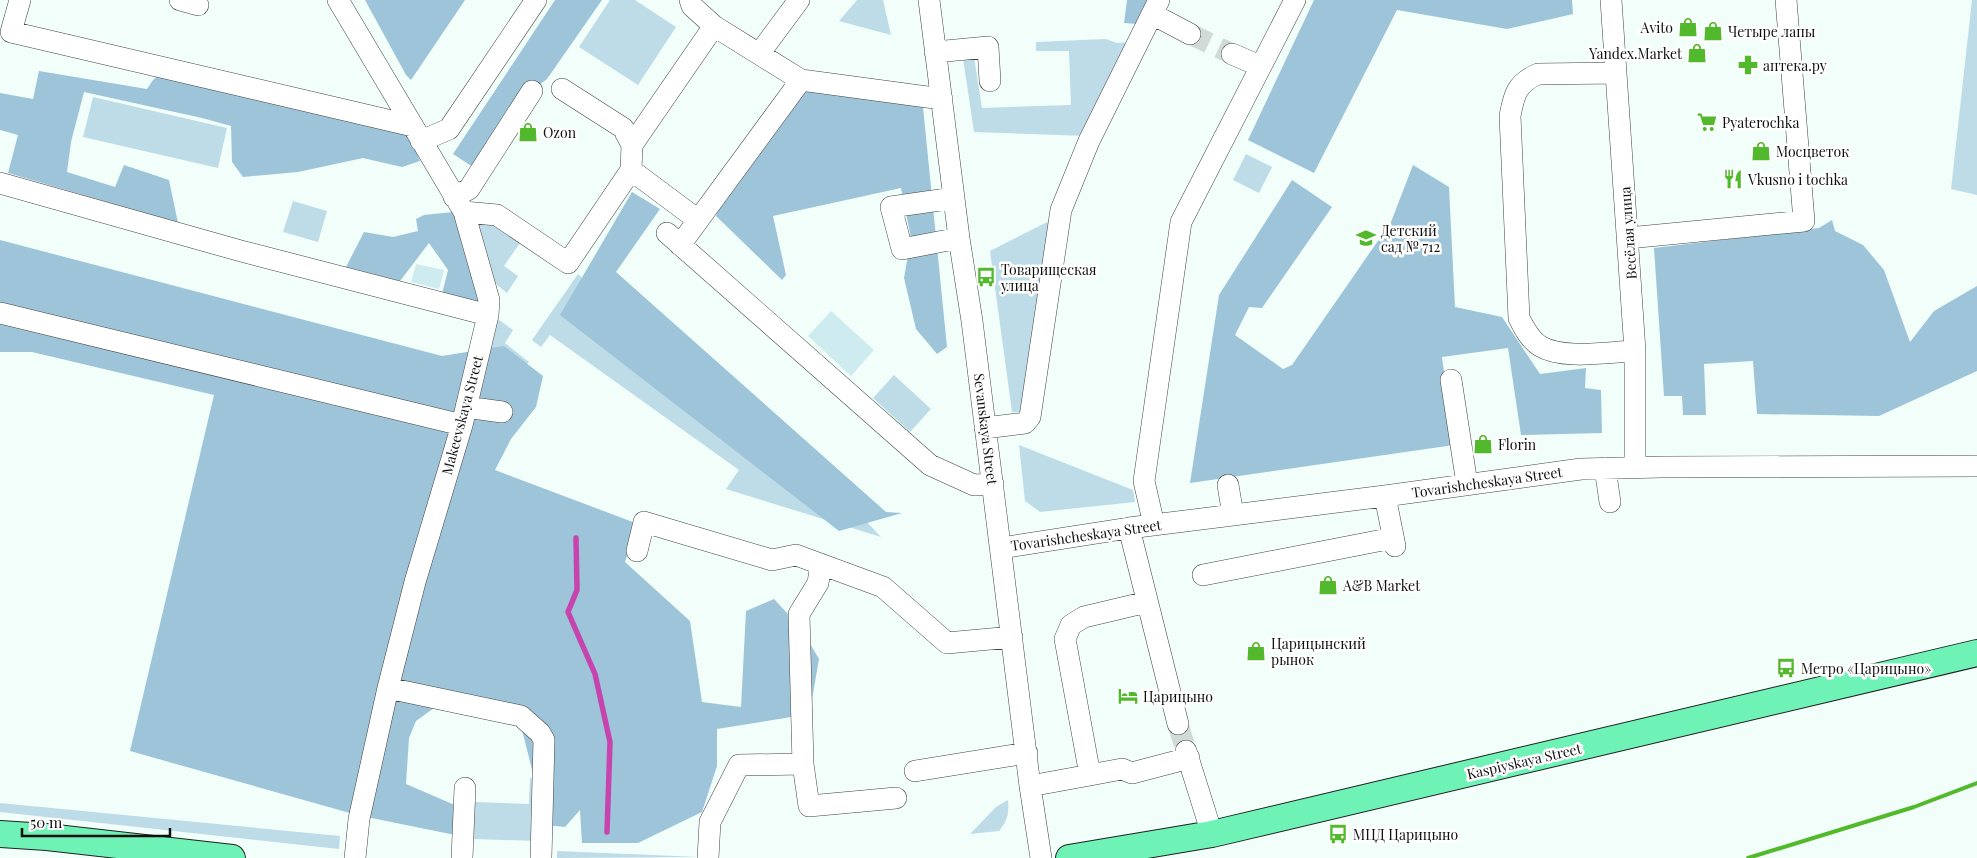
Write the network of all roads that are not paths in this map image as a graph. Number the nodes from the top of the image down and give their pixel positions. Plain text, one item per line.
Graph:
1 (20, 0) edge
2 (338, 0) edge
3 (536, 0) edge
4 (799, 0) edge
5 (929, 0) edge
6 (1295, 0) edge
7 (1611, 0) edge
8 (1786, 0) edge
9 (693, 2) edge
10 (1155, 7) edge
11 (714, 26) junction
12 (1190, 34) tunnel mouth
13 (936, 52) junction
14 (759, 54) junction
15 (1232, 54) tunnel mouth
16 (1260, 66) junction
17 (1616, 74) junction
18 (802, 80) junction
19 (990, 82) dead end
20 (562, 89) dead end
21 (532, 91) dead end
22 (942, 99) junction
23 (417, 134) junction
24 (632, 145) junction
25 (631, 170) junction
26 (0, 183) edge
27 (954, 198) junction
28 (459, 205) junction
29 (698, 220) junction
30 (959, 238) junction
31 (1628, 238) junction
32 (493, 305) junction
33 (0, 313) edge
34 (1634, 351) junction
35 (1451, 380) dead end
36 (502, 412) dead end
37 (464, 416) junction
38 (985, 428) junction
39 (1977, 466) edge
40 (1635, 467) junction
41 (1605, 468) junction
42 (993, 484) junction
43 (1467, 484) junction
44 (1228, 485) dead end
45 (1385, 496) junction
46 (1610, 502) dead end
47 (1233, 515) junction
48 (1154, 525) junction
49 (1129, 528) junction
50 (1001, 548) junction
51 (637, 551) dead end
52 (821, 564) junction
53 (1202, 575) dead end
54 (1147, 602) junction
55 (1012, 637) junction
56 (1977, 653) edge
57 (388, 688) junction
58 (1178, 724) tunnel mouth
59 (1027, 753) junction
60 (803, 764) junction
61 (915, 771) dead end
62 (1090, 775) junction
63 (1030, 786) junction
64 (466, 788) dead end
65 (896, 798) dead end
66 (0, 834) edge
67 (1212, 834) junction
68 (232, 858) edge
69 (355, 858) edge
70 (462, 858) edge
71 (541, 858) edge
72 (708, 858) edge
73 (1042, 858) edge
74 (1069, 858) edge

1 - 23 street
2 - 23 street, Makeevskaya Street
3 - 23 street
4 - 14 street
5 - 13 street, Sevanskaya Street
6 - 16 street
7 - 17 street, Весёлая улица
8 - 31 street
9 - 11 street
10 - 12 street
10 - 38 street
11 - 14 street
11 - 24 street
13 - 19 street
13 - 22 street, Sevanskaya Street
14 - 18 street
15 - 16 street
16 - 48 street
17 - 31 street, Весёлая улица
17 - 34 street
18 - 22 street
18 - 29 street
20 - 24 street
21 - 28 street
22 - 27 street, Sevanskaya Street
23 - 28 street, Makeevskaya Street
24 - 25 street
25 - 28 street
25 - 29 street
26 - 32 street
27 - 30 street, Sevanskaya Street
27 - 30 street
28 - 32 street, Makeevskaya Street
29 - 42 street
30 - 38 street, Sevanskaya Street
31 - 34 street, Весёлая улица
32 - 37 street, Makeevskaya Street
33 - 37 street
34 - 40 street, Весёлая улица
35 - 43 street
36 - 37 street
37 - 57 street, Makeevskaya Street
38 - 42 street, Sevanskaya Street
39 - 40 street, Tovarishcheskaya Street
40 - 41 street, Tovarishcheskaya Street
41 - 43 street, Tovarishcheskaya Street
41 - 46 street
42 - 50 street, Sevanskaya Street
43 - 45 street, Tovarishcheskaya Street
44 - 47 street
45 - 47 street, Tovarishcheskaya Street
45 - 53 street
47 - 48 street, Tovarishcheskaya Street
48 - 49 street, Tovarishcheskaya Street
49 - 50 street, Tovarishcheskaya Street
49 - 54 street
50 - 55 street, Sevanskaya Street
51 - 52 street
52 - 55 street
52 - 60 street
54 - 58 street
54 - 62 street
55 - 59 street, Sevanskaya Street
56 - 67 main road, Kaspiyskaya Street
57 - 69 street, Makeevskaya Street
57 - 71 street
59 - 61 street
59 - 63 street, Sevanskaya Street
60 - 65 street
60 - 72 street
62 - 63 street
62 - 67 street
63 - 73 street, Sevanskaya Street
64 - 70 street
66 - 68 main road
67 - 74 main road, Kaspiyskaya Street

